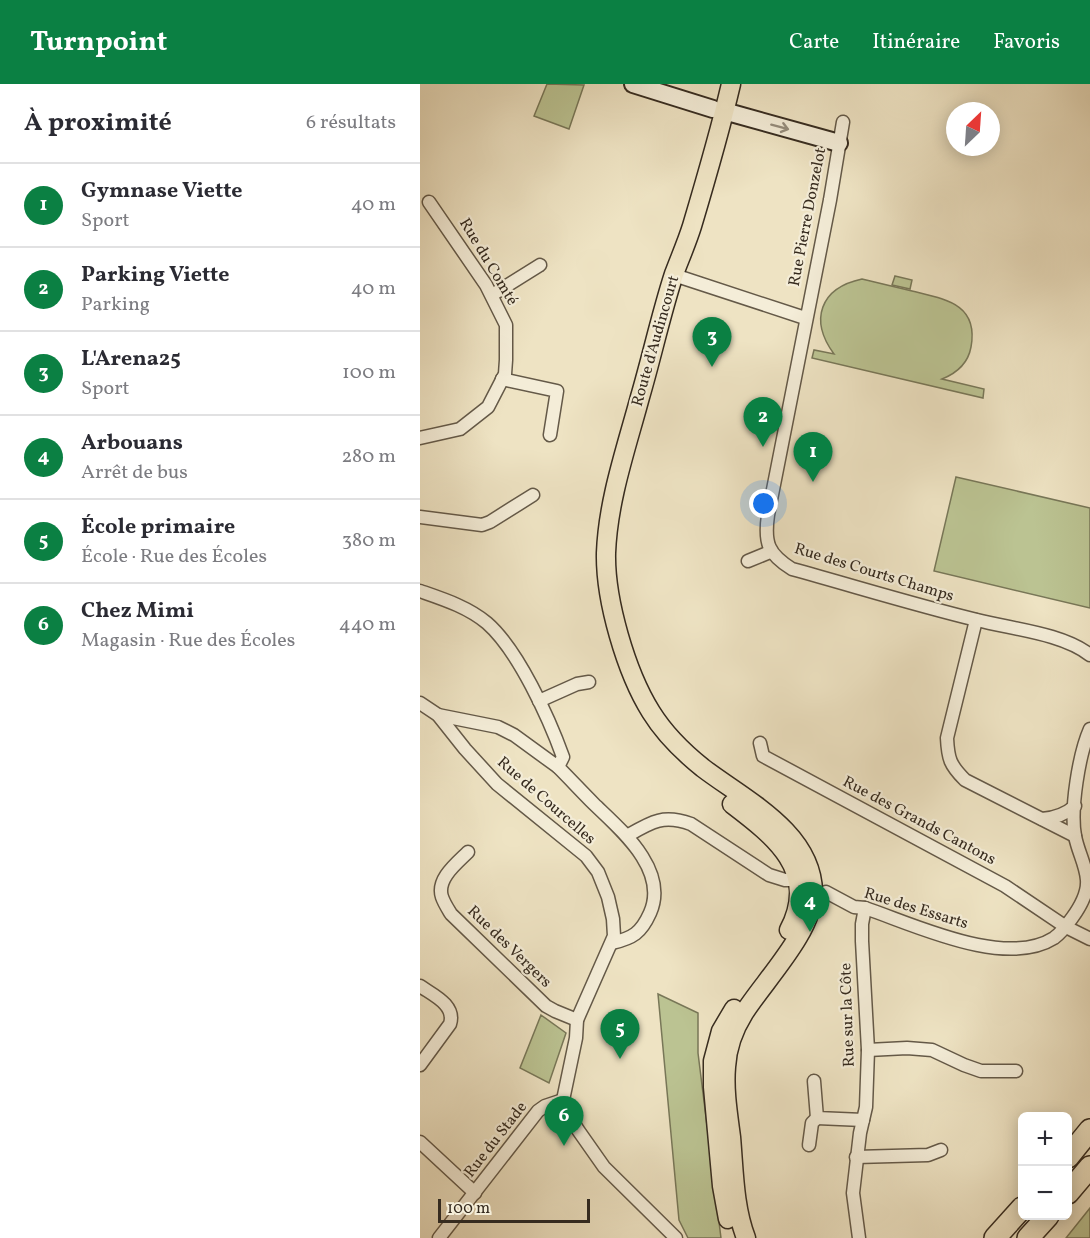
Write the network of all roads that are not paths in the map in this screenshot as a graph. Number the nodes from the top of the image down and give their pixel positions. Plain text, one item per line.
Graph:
1 (633, 84) edge
2 (720, 84) edge
3 (731, 84) edge
4 (719, 110) junction
5 (843, 122) dead end
6 (839, 143) junction
7 (429, 202) dead end
8 (540, 265) dead end
9 (674, 275) junction
10 (492, 296) junction
11 (805, 318) junction
12 (502, 379) junction
13 (550, 435) dead end
14 (420, 438) edge
15 (533, 495) dead end
16 (420, 517) edge
17 (770, 552) junction
18 (748, 561) dead end
19 (420, 591) edge
20 (607, 601) junction
21 (976, 620) junction
22 (1088, 651) edge
23 (590, 682) dead end
24 (539, 701) junction
25 (420, 703) edge
26 (438, 715) junction
27 (1090, 729) edge
28 (760, 743) dead end
29 (558, 767) junction
30 (1075, 806) junction
31 (1042, 819) junction
32 (627, 836) junction
33 (1075, 836) junction
34 (468, 852) dead end
35 (797, 880) junction
36 (826, 892) dead end
37 (865, 908) junction
38 (1066, 927) junction
39 (1090, 939) edge
40 (612, 943) junction
41 (420, 986) edge
42 (577, 1020) junction
43 (868, 1050) junction
44 (420, 1065) edge
45 (1016, 1071) dead end
46 (814, 1081) dead end
47 (563, 1100) junction
48 (817, 1118) junction
49 (863, 1120) junction
50 (1090, 1130) edge
51 (420, 1142) edge
52 (809, 1145) dead end
53 (941, 1150) dead end
54 (1072, 1152) edge
55 (856, 1157) junction
56 (1090, 1167) edge
57 (1072, 1188) edge
58 (475, 1193) junction
59 (1018, 1213) edge
60 (1044, 1220) edge
61 (439, 1238) edge
62 (676, 1238) edge
63 (734, 1238) edge
64 (746, 1238) edge
65 (858, 1238) edge
66 (995, 1238) edge
67 (1028, 1238) edge

1 - 4 street
2 - 4 main road, Route d'Audincourt
3 - 4 main road, Route d'Audincourt
4 -> 6 street
4 - 9 main road, Route d'Audincourt
4 - 20 main road, Route d'Audincourt
5 - 6 street, Rue Pierre Donzelot
6 - 11 street, Rue Pierre Donzelot
7 - 10 street, Rue du Comté
8 - 10 street
9 - 11 street
9 - 20 main road, Route d'Audincourt
10 - 12 street, Rue du Comté
11 - 17 street, Rue des Courts Champs
12 - 13 street
12 - 14 street, Rue du Comté
15 - 16 street
17 - 18 street
17 - 21 street, Rue des Courts Champs
19 - 24 street
20 - 35 main road
20 - 64 main road
21 - 22 street, Rue des Courts Champs
21 - 31 street
23 - 24 street
24 - 29 street
25 - 26 street, Rue de Courcelles
26 - 29 street
26 - 40 street, Rue de Courcelles
27 - 30 street
28 - 38 street, Rue des Grands Cantons
29 - 32 street
30 - 31 street
30 - 33 street
31 - 33 street
32 - 35 street
32 - 40 street
33 - 38 street
34 - 42 street, Rue des Vergers
35 - 63 main road
36 - 37 street, Rue des Essarts
37 - 38 street, Rue des Essarts
37 - 43 street, Rue sur la Côte
38 - 39 street, Rue des Grands Cantons
40 - 42 street
41 - 44 street
42 - 47 street
43 - 45 street
43 - 49 street, Rue sur la Côte
46 - 48 street
47 - 58 street, Rue du Stade
47 - 62 street
48 - 49 street
48 - 52 street
49 - 55 street, Rue sur la Côte
50 - 54 highway
51 - 58 street
53 - 55 street
55 - 65 street, Rue sur la Côte
56 - 57 highway
58 - 61 street, Rue du Stade
59 - 66 highway
60 - 67 highway

